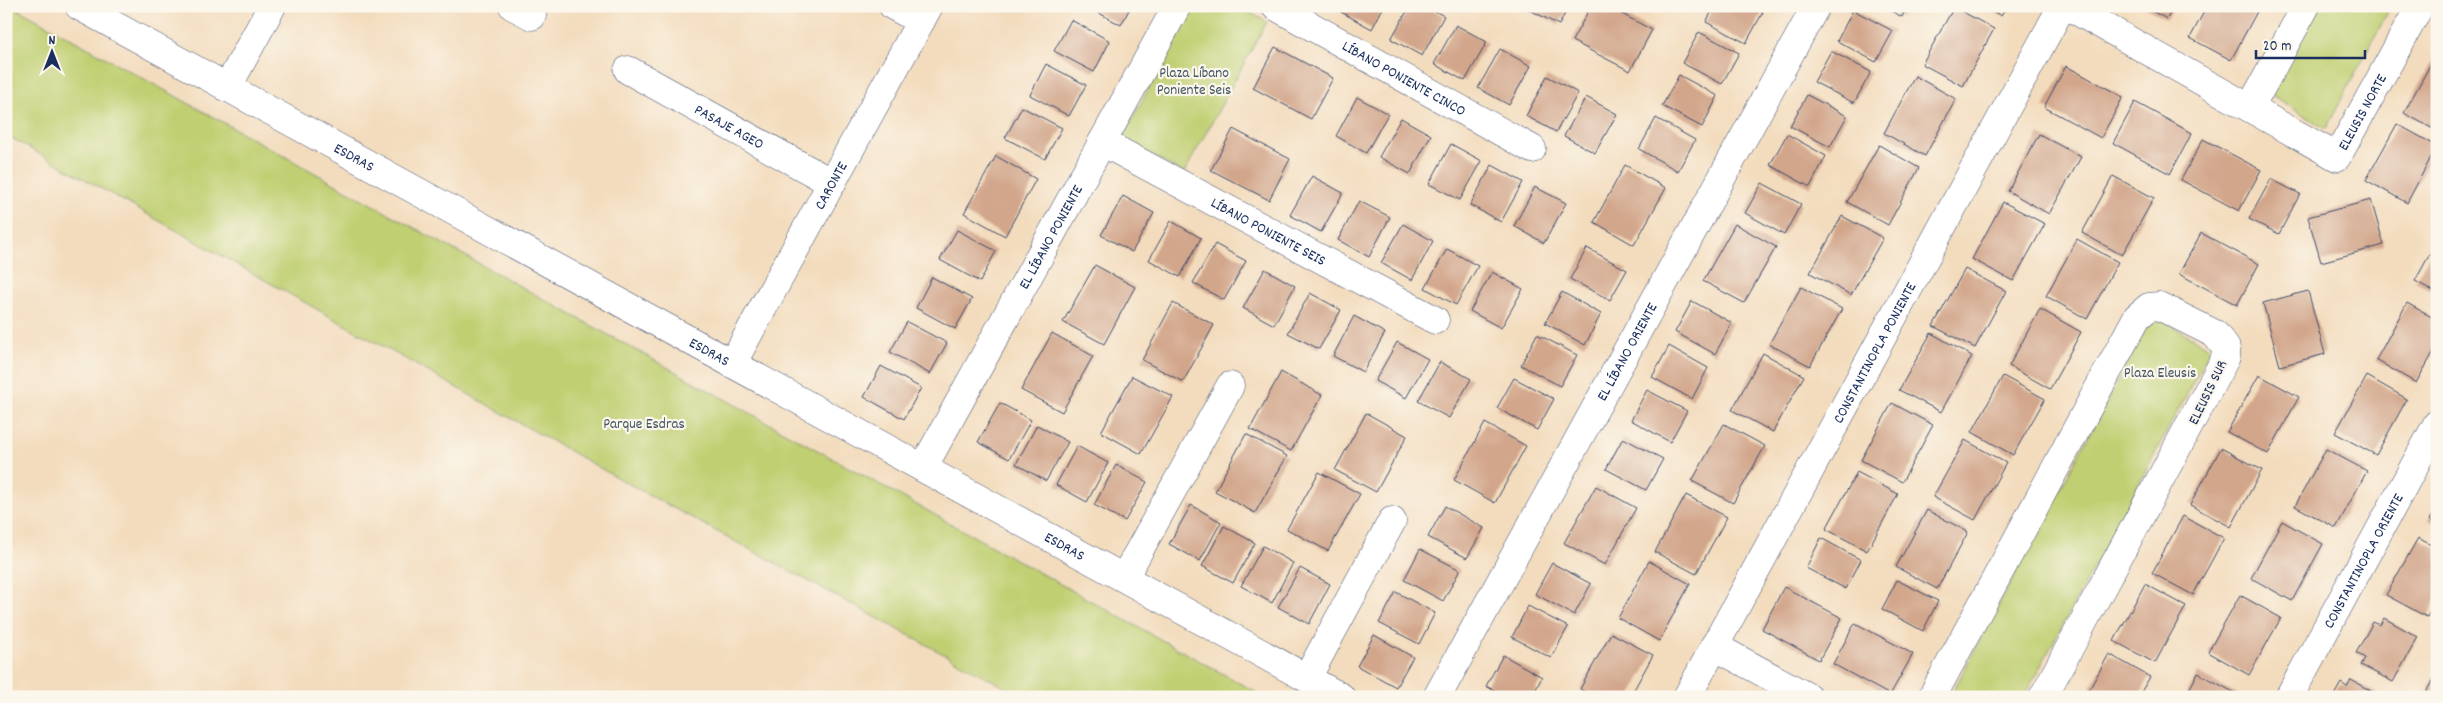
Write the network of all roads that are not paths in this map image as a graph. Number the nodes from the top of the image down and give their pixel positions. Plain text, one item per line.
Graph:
1 (78, 6) edge
2 (272, 6) edge
3 (893, 6) edge
4 (1177, 6) edge
5 (1275, 6) edge
6 (1816, 6) edge
7 (2062, 6) edge
8 (2068, 6) edge
9 (2306, 6) edge
10 (2420, 6) edge
11 (925, 14) edge
12 (628, 70) dead end
13 (227, 88) junction
14 (2250, 108) junction
15 (1102, 142) junction
16 (1532, 149) dead end
17 (832, 183) junction
18 (1435, 320) dead end
19 (732, 364) junction
20 (1230, 386) dead end
21 (2437, 424) edge
22 (923, 468) junction
23 (1392, 522) dead end
24 (1124, 578) junction
25 (1714, 646) junction
26 (1307, 678) junction
27 (1341, 697) edge
28 (1437, 697) edge
29 (1686, 697) edge
30 (1808, 697) edge
31 (1932, 697) edge
32 (2043, 697) edge
33 (2289, 697) edge

1 - 13 street, ESDRAS
2 - 13 street
3 - 11 street
4 - 15 street, EL LÍBANO PONIENTE
5 - 16 street, LÍBANO PONIENTE CINCO
6 - 28 street, EL LÍBANO ORIENTE
7 - 25 street, CONSTANTINOPLA PONIENTE
8 - 14 street, ELEUSIS NORTE
9 - 14 street
10 - 14 street, ELEUSIS NORTE
11 - 17 street, CARONTE
12 - 17 street, PASAJE AGEO
13 - 19 street, ESDRAS
15 - 18 street, LÍBANO PONIENTE SEIS
15 - 22 street, EL LÍBANO PONIENTE
17 - 19 street, CARONTE
19 - 22 street, ESDRAS
20 - 24 street
21 - 33 street, CONSTANTINOPLA ORIENTE
22 - 24 street, ESDRAS
23 - 26 street
24 - 26 street, ESDRAS
25 - 29 street, CONSTANTINOPLA PONIENTE
25 - 30 street
26 - 27 street, ESDRAS
31 - 32 street, ELEUSIS SUR

